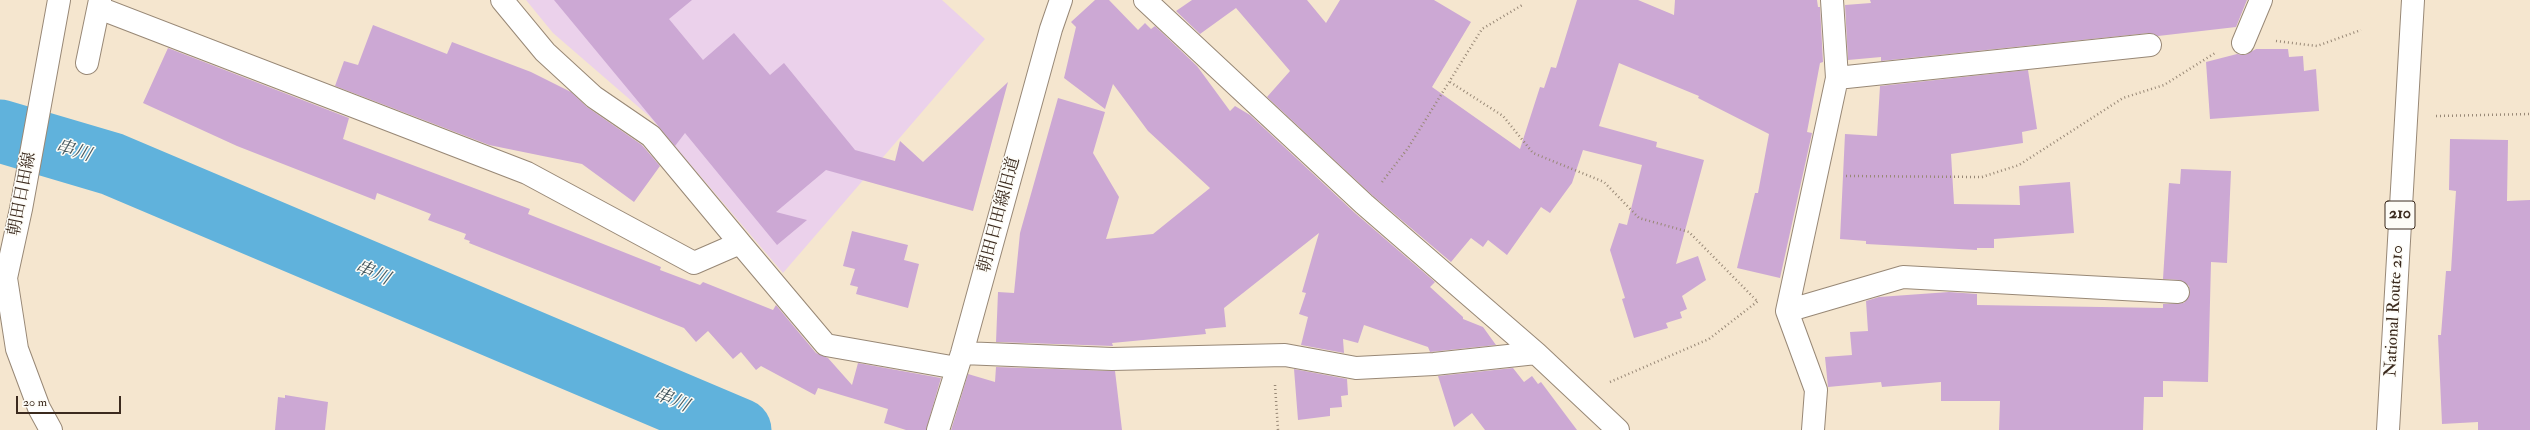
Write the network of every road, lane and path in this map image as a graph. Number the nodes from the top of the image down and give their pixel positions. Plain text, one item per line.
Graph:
1 (59, 0) edge
2 (502, 0) edge
3 (1061, 0) edge
4 (1145, 0) edge
5 (1832, 0) edge
6 (2261, 0) edge
7 (2413, 0) edge
8 (99, 4) edge
9 (1524, 4) dead end
10 (2361, 30) dead end
11 (2243, 43) junction
12 (2150, 45) dead end
13 (87, 63) dead end
14 (1837, 78) junction
15 (1450, 82) junction
16 (2530, 114) edge
17 (2430, 116) dead end
18 (1816, 177) junction
19 (1364, 204) junction
20 (740, 243) junction
21 (2178, 292) dead end
22 (1757, 301) junction
23 (1789, 303) junction
24 (1536, 353) junction
25 (1274, 355) junction
26 (960, 361) junction
27 (1585, 399) junction
28 (51, 430) edge
29 (938, 430) edge
30 (1278, 430) edge
31 (1618, 430) edge
32 (1813, 430) edge
33 (2388, 430) edge

1 - 28 main road, 朝田日田線
2 - 20 main road
3 - 26 main road, 朝田日田線旧道
4 - 19 main road
5 - 14 main road
6 - 11 main road
7 - 33 main road, National Route 210 / 210
8 - 13 main road
8 - 20 main road
9 - 15 path
10 - 11 path
11 - 18 path
12 - 14 main road
14 - 18 main road
15 - 19 path
15 - 22 path
16 - 17 path
18 - 23 main road
19 - 24 main road
20 - 26 main road
21 - 23 main road
22 - 23 path
22 - 27 path
23 - 32 main road
24 - 25 main road
24 - 27 main road
25 - 26 main road
25 - 30 path
26 - 29 main road, 朝田日田線旧道
27 - 31 main road

